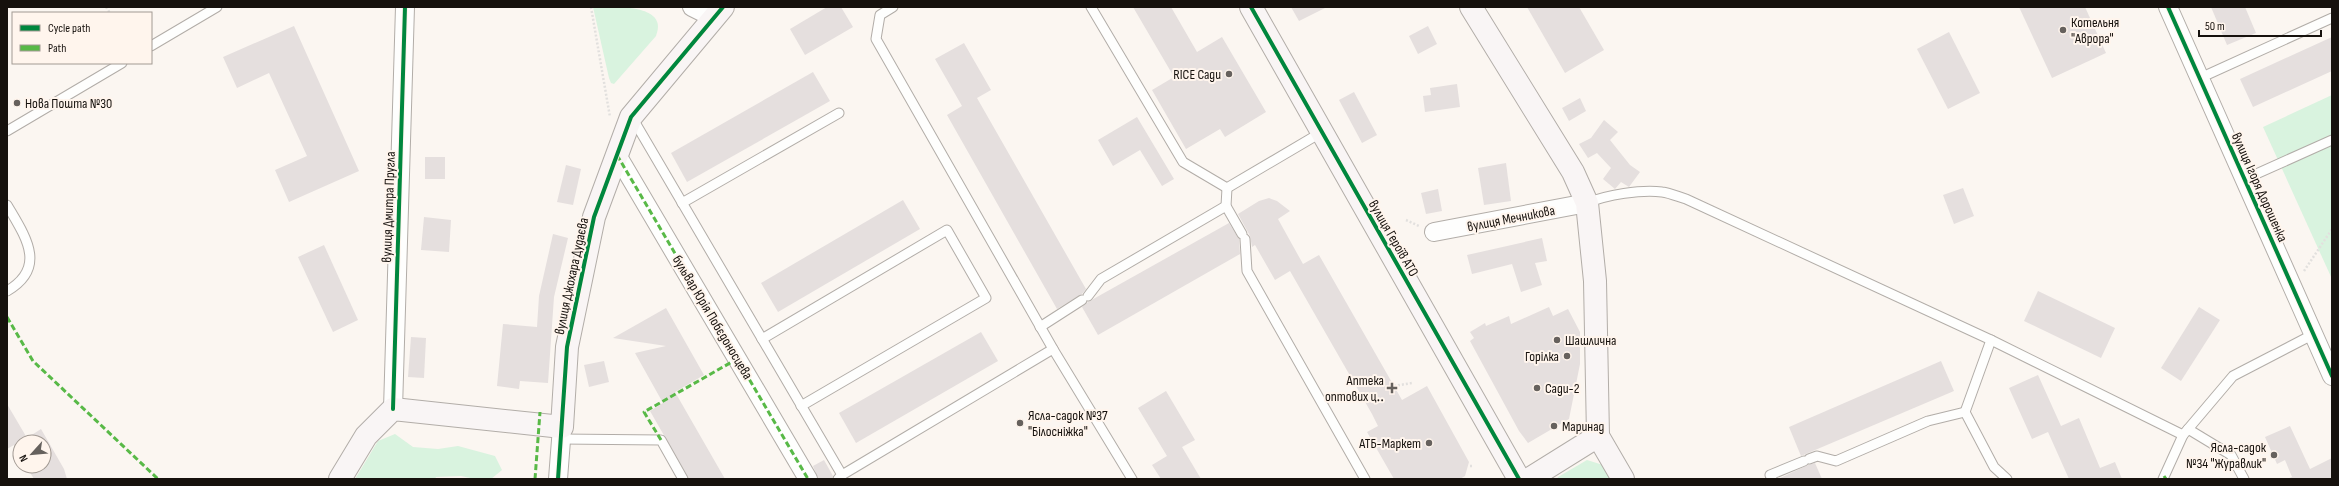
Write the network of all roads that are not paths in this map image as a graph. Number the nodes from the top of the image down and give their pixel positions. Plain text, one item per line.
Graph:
1 (217, 7) edge
2 (405, 7) edge
3 (692, 7) edge
4 (893, 7) edge
5 (1091, 7) edge
6 (1250, 7) edge
7 (1471, 7) edge
8 (2168, 7) edge
9 (718, 13) edge
10 (2332, 18) edge
11 (152, 45) edge
12 (120, 64) edge
13 (2200, 78) junction
14 (839, 113) dead end
15 (621, 118) junction
16 (7, 131) edge
17 (1322, 132) junction
18 (2332, 140) edge
19 (617, 156) junction
20 (2245, 179) junction
21 (1227, 188) junction
22 (682, 203) junction
23 (1588, 203) junction
24 (7, 205) edge
25 (1226, 206) junction
26 (1434, 232) dead end
27 (7, 291) edge
28 (1040, 327) junction
29 (2314, 334) junction
30 (762, 339) junction
31 (1991, 340) junction
32 (1053, 349) junction
33 (2328, 357) edge
34 (2332, 376) edge
35 (801, 406) junction
36 (393, 408) junction
37 (1965, 412) junction
38 (2185, 432) junction
39 (561, 433) junction
40 (1598, 436) junction
41 (840, 477) edge
42 (340, 479) edge
43 (558, 479) edge
44 (683, 479) edge
45 (808, 479) edge
46 (1132, 479) edge
47 (1365, 479) edge
48 (1519, 479) edge
49 (1529, 479) edge
50 (1623, 479) edge
51 (1772, 479) edge
52 (2007, 479) edge
53 (2163, 479) edge
54 (2244, 479) edge

1 - 11 lane
2 - 36 street, вулиця Дмитра Пругла
3 - 9 street
4 - 28 lane
5 - 21 lane
6 - 17 street, вулиця Героїв АТО
7 - 23 street
8 - 13 street, вулиця Ігоря Дорошенка
9 - 15 street, вулиця Джохара Дудаєва
10 - 13 lane
12 - 16 lane
13 - 20 street, вулиця Ігоря Дорошенка
14 - 22 lane
15 - 19 street, вулиця Джохара Дудаєва
15 - 22 lane
17 - 21 lane
17 - 48 street, вулиця Героїв АТО
18 - 20 lane
19 - 39 street, вулиця Джохара Дудаєва
19 - 45 street, бульвар Юрія Побєдоносцева
20 - 29 street, вулиця Ігоря Дорошенка
21 - 25 lane
22 - 30 lane
23 - 26 street, вулиця Мечникова
23 - 31 lane
23 - 40 street
24 - 27 lane
25 - 28 lane
25 - 47 lane
28 - 32 lane
29 - 33 street, вулиця Ігоря Дорошенка
29 - 38 lane
30 - 35 lane
30 - 35 lane
31 - 37 lane
31 - 38 lane
32 - 41 lane
32 - 46 lane
33 - 34 street, вулиця Ігоря Дорошенка
35 - 41 lane
36 - 39 street
36 - 42 street
37 - 51 lane
37 - 52 lane
38 - 53 lane
38 - 54 lane
39 - 43 street, вулиця Джохара Дудаєва
39 - 44 lane
40 - 49 street
40 - 50 street

